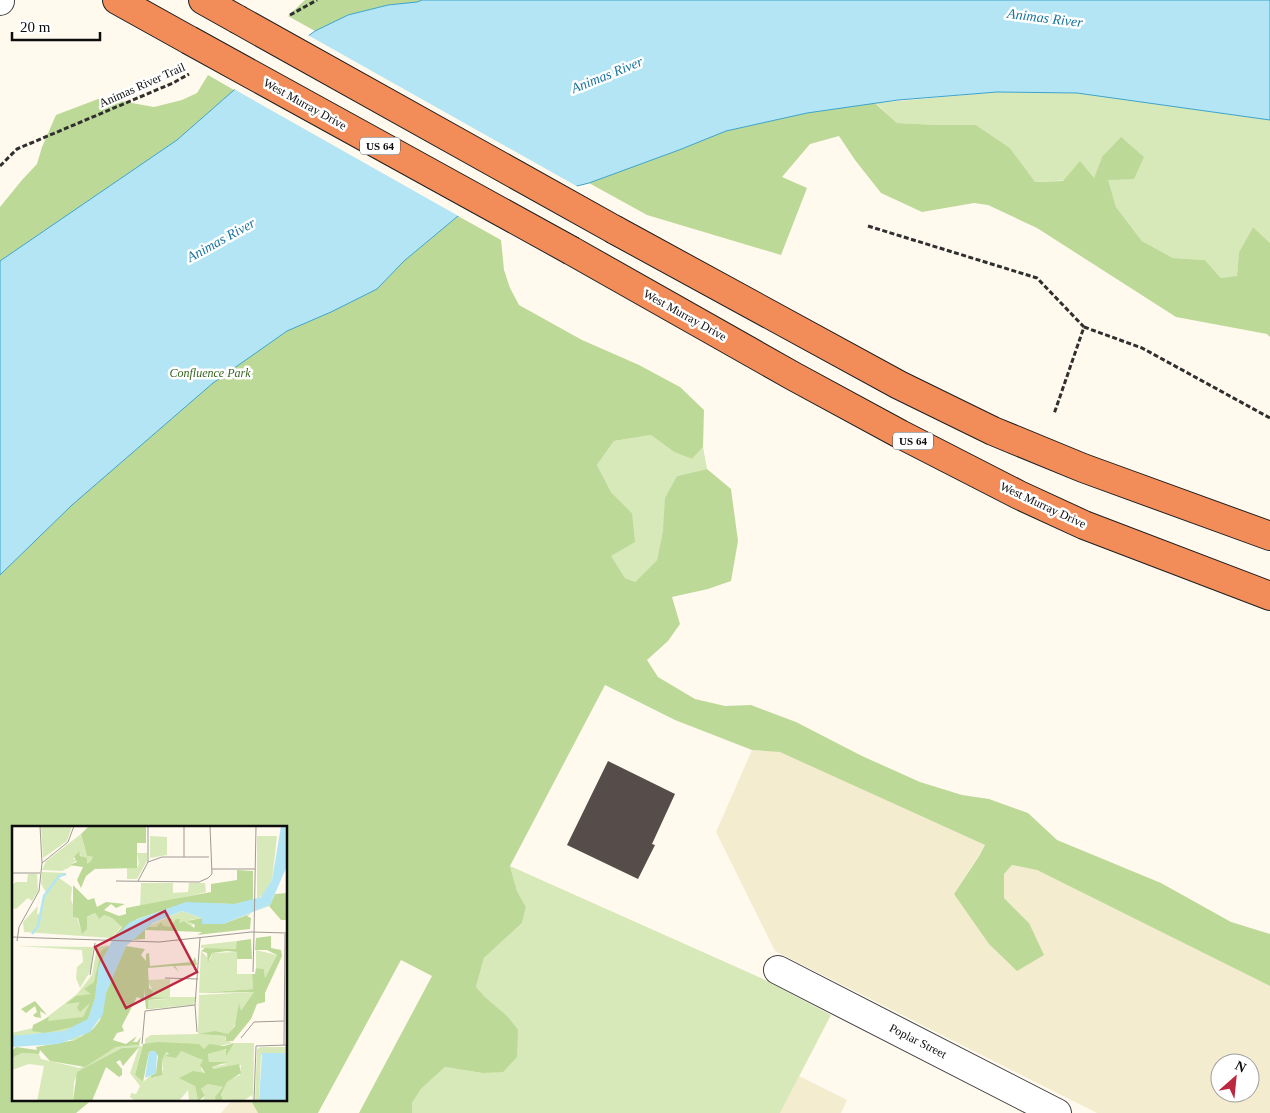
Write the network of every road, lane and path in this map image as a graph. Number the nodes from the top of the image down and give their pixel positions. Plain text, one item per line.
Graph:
1 (117, 0) edge
2 (203, 0) edge
3 (317, 0) edge
4 (283, 19) dead end
5 (190, 73) dead end
6 (0, 166) edge
7 (868, 226) dead end
8 (1084, 327) junction
9 (1054, 414) dead end
10 (1270, 418) edge
11 (1270, 536) edge
12 (1270, 596) edge
13 (778, 970) dead end
14 (1057, 1113) edge

1 - 12 highway, West Murray Drive / US 64, bridge
2 - 11 highway, bridge
3 - 4 path
5 - 6 path, Animas River Trail
7 - 8 path
8 - 9 path
8 - 10 path
13 - 14 street, Poplar Street

